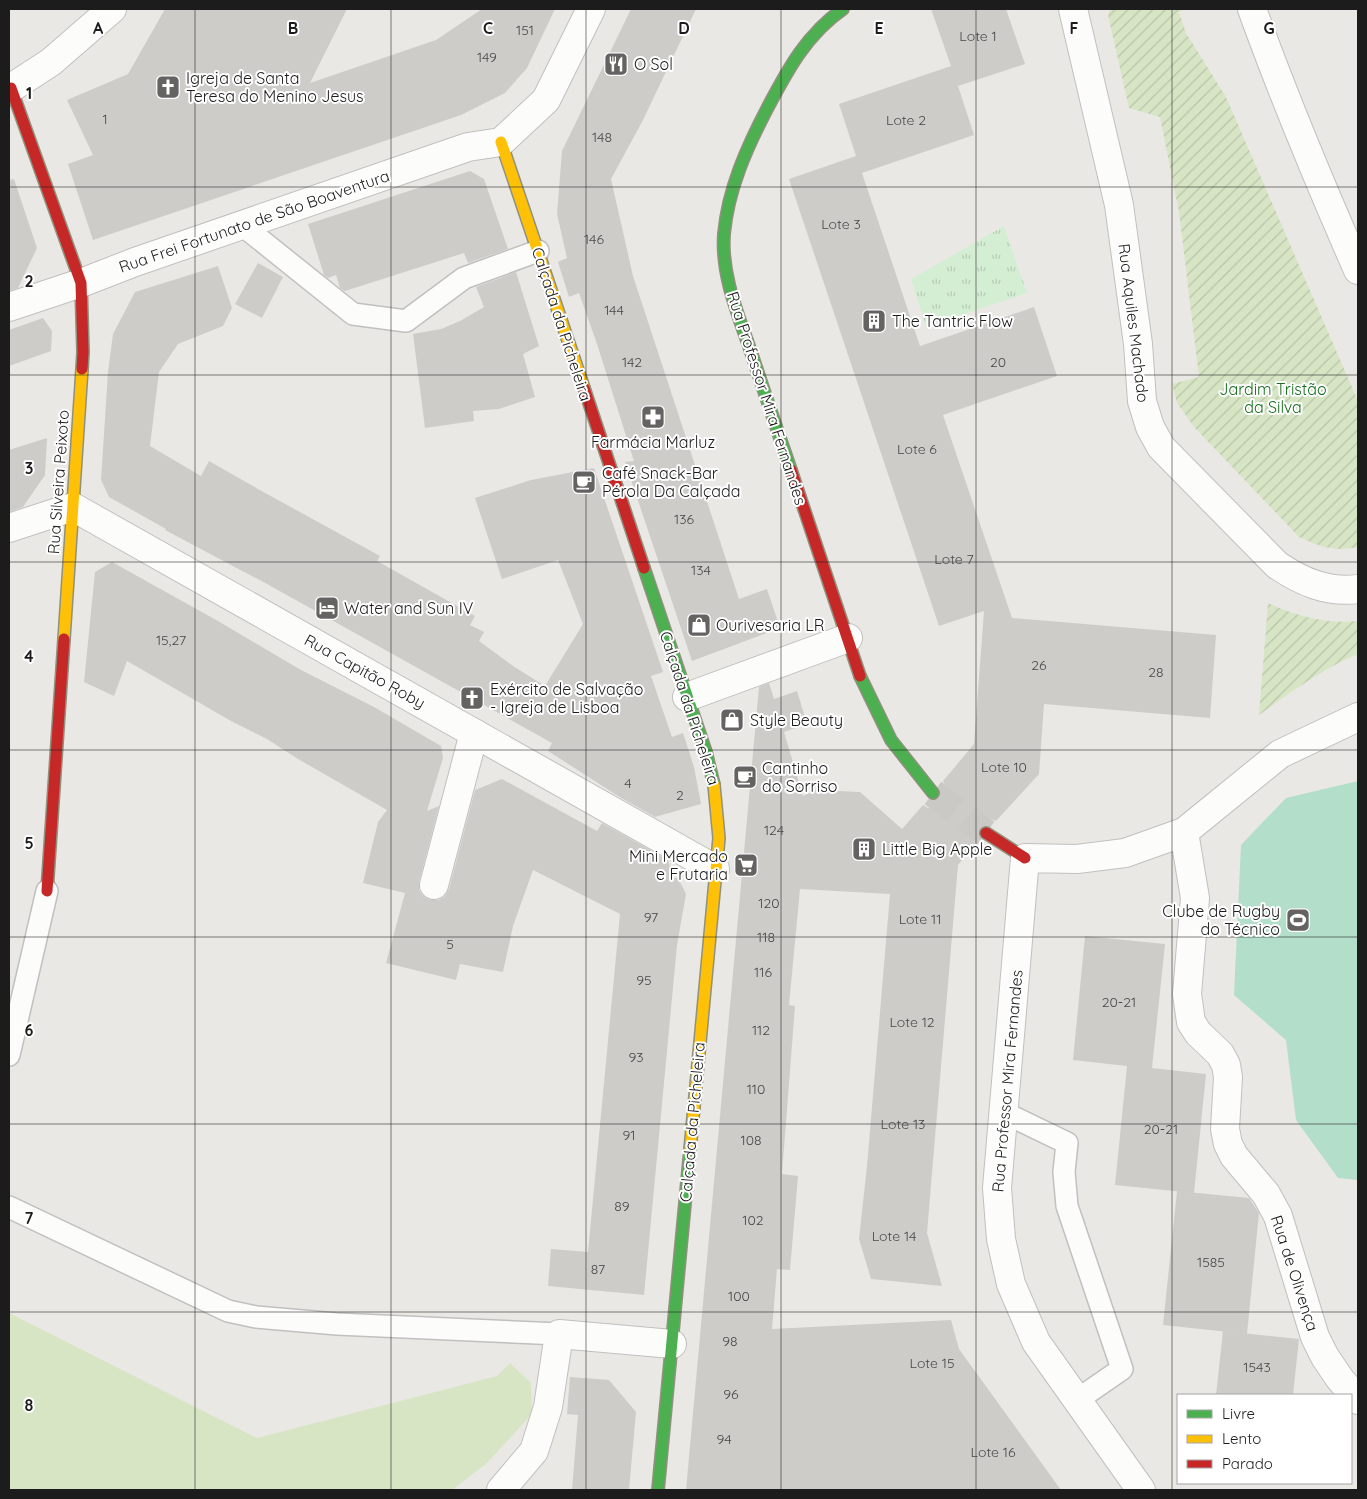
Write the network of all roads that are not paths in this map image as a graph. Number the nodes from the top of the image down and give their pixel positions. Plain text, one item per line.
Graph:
1 (112, 9) edge
2 (591, 9) edge
3 (843, 9) edge
4 (1072, 9) edge
5 (1252, 9) edge
6 (10, 88) edge
7 (501, 142) junction
8 (242, 225) junction
9 (538, 251) junction
10 (1358, 270) edge
11 (81, 283) junction
12 (9, 308) edge
13 (73, 507) junction
14 (9, 528) edge
15 (1358, 589) edge
16 (848, 638) junction
17 (687, 697) junction
18 (1358, 717) edge
19 (474, 733) junction
20 (934, 793) tunnel mouth
21 (1184, 832) junction
22 (986, 833) tunnel mouth
23 (1025, 858) junction
24 (715, 869) junction
25 (434, 885) dead end
26 (47, 891) joint
27 (9, 1054) edge
28 (1003, 1112) junction
29 (9, 1207) edge
30 (559, 1334) junction
31 (672, 1344) junction
32 (1077, 1400) junction
33 (1358, 1400) edge
34 (501, 1490) edge
35 (658, 1490) edge
36 (1141, 1490) edge

1 - 6 street
2 - 7 street
3 - 16 street, Rua Professor Mira Fernandes
4 - 15 street, Rua Aquiles Machado
5 - 10 street
6 - 11 street, Rua Silveira Peixoto
7 - 8 street, Rua Frei Fortunato de São Boaventura
7 - 9 street, Calçada da Picheleira
8 - 9 lane
8 - 11 street, Rua Frei Fortunato de São Boaventura
9 - 17 street, Calçada da Picheleira
11 - 12 street, Rua Frei Fortunato de São Boaventura
11 - 13 street, Rua Silveira Peixoto
13 - 14 street
13 - 19 street, Rua Capitão Roby
13 - 26 street, Rua Silveira Peixoto
16 - 17 street
16 - 20 street, Rua Professor Mira Fernandes
17 - 24 street, Calçada da Picheleira
18 - 21 street
19 - 24 street, Rua Capitão Roby
19 - 25 street
21 - 23 street
21 - 33 street, Rua de Olivença
22 - 23 street
23 - 28 street, Rua Professor Mira Fernandes
24 - 31 street, Calçada da Picheleira
26 - 27 lane
28 - 32 street, Rua Professor Mira Fernandes
28 - 32 lane
29 - 30 lane
30 - 31 street
30 - 34 street
31 - 35 street, Calçada da Picheleira
32 - 36 street, Rua Professor Mira Fernandes

